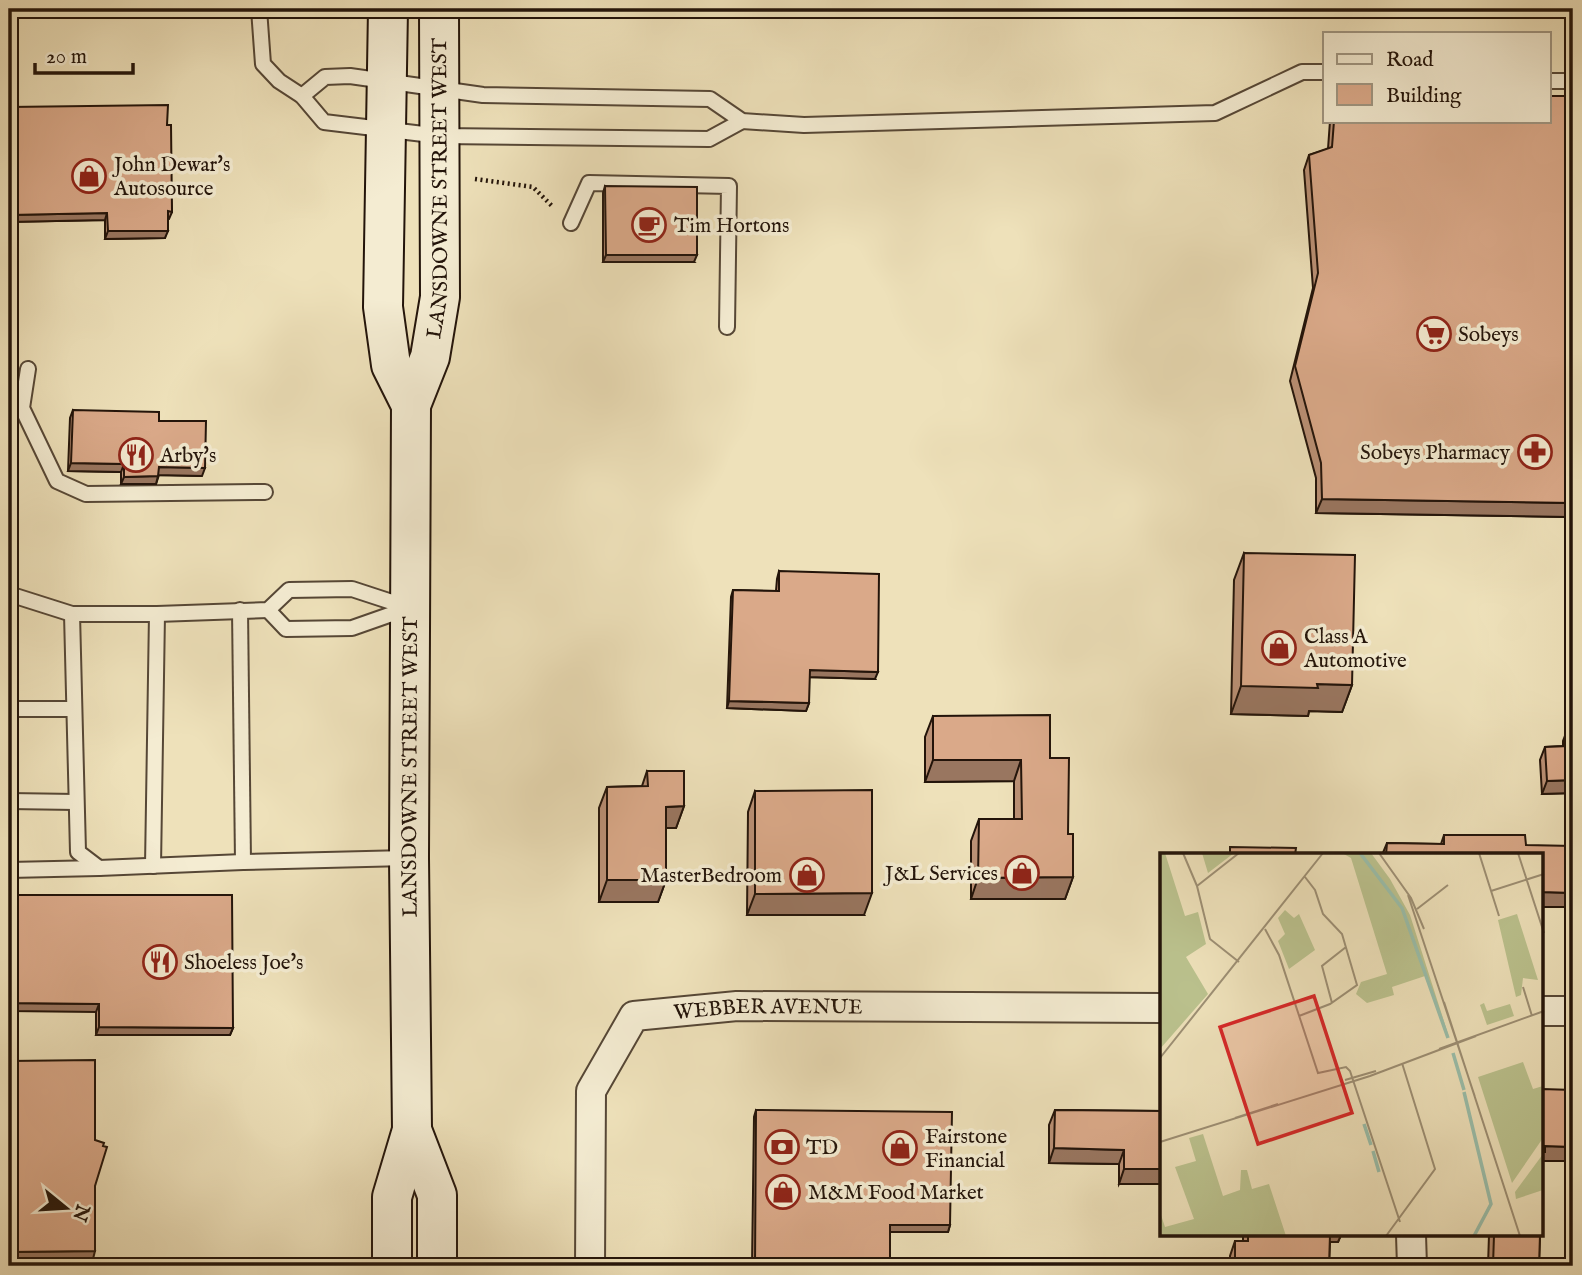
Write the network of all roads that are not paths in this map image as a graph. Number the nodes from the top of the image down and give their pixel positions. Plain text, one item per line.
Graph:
1 (259, 9) edge
2 (388, 9) edge
3 (439, 9) edge
4 (1323, 72) edge
5 (387, 81) junction
6 (1550, 81) edge
7 (1573, 82) edge
8 (440, 89) junction
9 (303, 96) junction
10 (742, 121) junction
11 (386, 130) junction
12 (440, 136) junction
13 (571, 223) dead end
14 (727, 327) dead end
15 (28, 369) dead end
16 (411, 405) junction
17 (265, 492) dead end
18 (10, 596) edge
19 (409, 608) junction
20 (240, 610) junction
21 (268, 610) junction
22 (72, 614) junction
23 (157, 614) junction
24 (9, 709) edge
25 (75, 709) junction
26 (9, 801) edge
27 (76, 802) junction
28 (409, 858) junction
29 (243, 862) junction
30 (153, 866) junction
31 (99, 868) junction
32 (9, 870) edge
33 (1160, 1008) edge
34 (1544, 1011) edge
35 (1573, 1011) edge
36 (412, 1130) junction
37 (1411, 1236) edge
38 (392, 1266) edge
39 (437, 1266) edge
40 (590, 1266) edge
41 (1412, 1266) edge

1 - 9 lane
2 - 5 main road, LANSDOWNE STREET WEST
3 - 8 main road, LANSDOWNE STREET WEST
4 - 10 lane
5 - 8 lane
5 - 9 lane
5 - 11 main road, LANSDOWNE STREET WEST
6 - 7 lane
8 - 10 lane
8 - 12 main road, LANSDOWNE STREET WEST
9 - 11 lane
10 - 12 lane
11 - 12 lane
11 - 16 main road, LANSDOWNE STREET WEST
12 - 16 main road, LANSDOWNE STREET WEST
13 - 14 lane
15 - 17 lane
16 - 19 main road, LANSDOWNE STREET WEST
18 - 22 lane
19 - 21 lane
19 - 21 lane
19 - 28 main road, LANSDOWNE STREET WEST
20 - 21 lane
20 - 23 lane
20 - 29 lane
22 - 23 lane
22 - 25 lane
23 - 30 lane
24 - 25 lane
25 - 27 lane
26 - 27 lane
27 - 31 lane
28 - 29 lane
28 - 36 main road, LANSDOWNE STREET WEST
29 - 30 lane
30 - 31 lane
31 - 32 lane
33 - 40 street, WEBBER AVENUE
34 - 35 street
36 - 38 main road, LANSDOWNE STREET WEST
36 - 39 main road, LANSDOWNE STREET WEST
37 - 41 street

